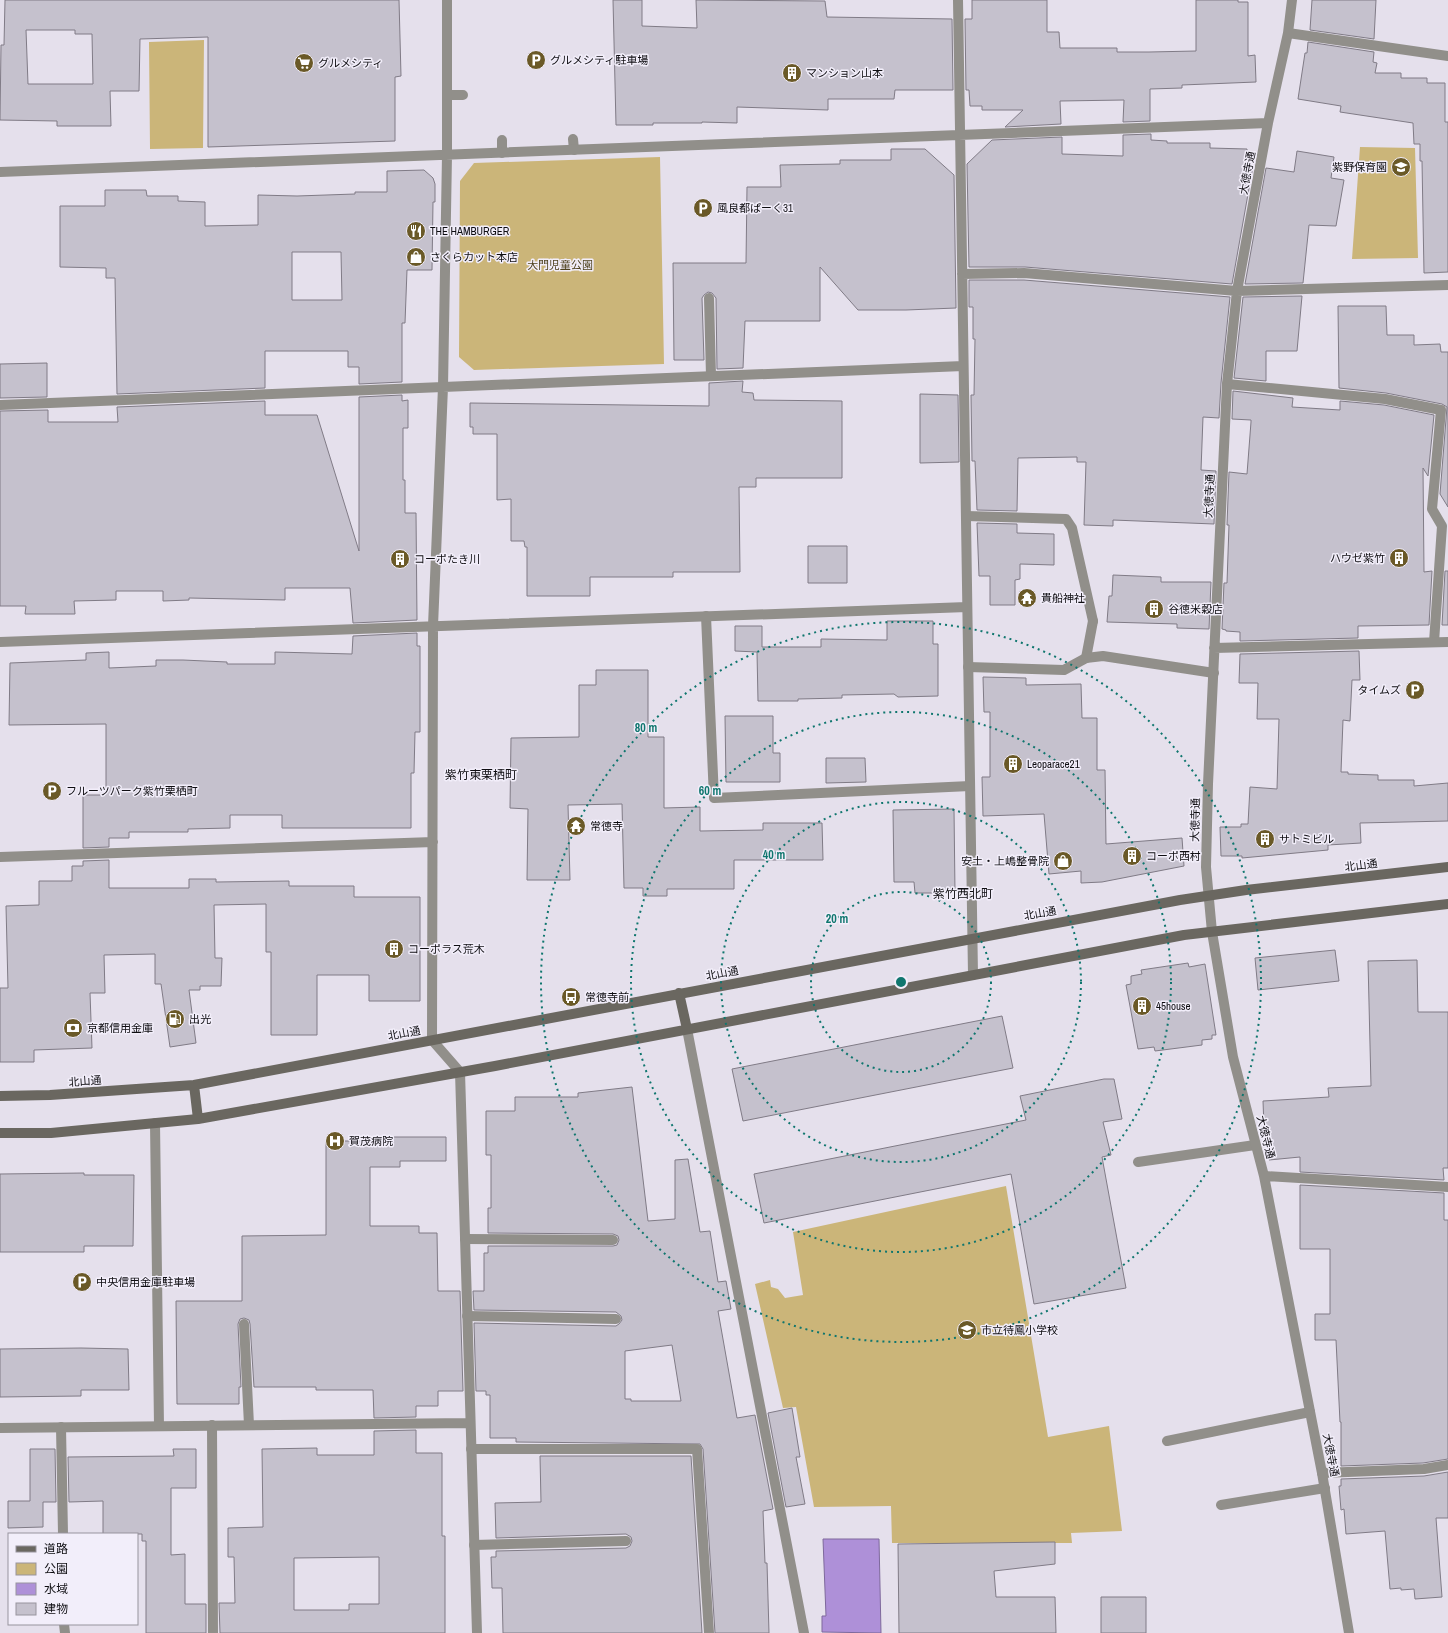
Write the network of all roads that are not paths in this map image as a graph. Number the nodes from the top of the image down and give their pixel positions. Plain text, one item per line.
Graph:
1 (447, 0) edge
2 (958, 0) edge
3 (1292, 0) edge
4 (1288, 33) junction
5 (1448, 56) edge
6 (447, 95) junction
7 (463, 95) dead end
8 (1268, 123) junction
9 (960, 135) junction
10 (573, 139) dead end
11 (502, 140) dead end
12 (574, 150) junction
13 (502, 153) junction
14 (447, 155) junction
15 (0, 172) edge
16 (962, 274) junction
17 (1448, 285) edge
18 (1237, 291) junction
19 (709, 298) dead end
20 (963, 366) junction
21 (711, 376) junction
22 (1227, 384) junction
23 (442, 386) junction
24 (0, 405) edge
25 (966, 516) junction
26 (1445, 526) edge
27 (967, 607) junction
28 (706, 616) junction
29 (434, 626) junction
30 (0, 642) edge
31 (1434, 642) junction
32 (1448, 642) edge
33 (1214, 648) junction
34 (1086, 658) junction
35 (968, 667) junction
36 (1214, 673) junction
37 (970, 786) junction
38 (433, 842) junction
39 (0, 857) edge
40 (1448, 867) edge
41 (1208, 895) junction
42 (1448, 904) edge
43 (1212, 932) junction
44 (973, 938) junction
45 (973, 975) junction
46 (679, 993) junction
47 (687, 1029) junction
48 (432, 1040) junction
49 (460, 1072) junction
50 (194, 1085) junction
51 (0, 1096) edge
52 (198, 1119) junction
53 (155, 1123) junction
54 (0, 1133) edge
55 (1255, 1145) junction
56 (1138, 1162) dead end
57 (1264, 1176) junction
58 (1448, 1187) edge
59 (465, 1239) junction
60 (613, 1240) dead end
61 (467, 1316) junction
62 (616, 1319) dead end
63 (244, 1324) dead end
64 (1310, 1412) junction
65 (470, 1423) junction
66 (212, 1425) junction
67 (249, 1425) junction
68 (159, 1426) junction
69 (61, 1427) junction
70 (0, 1428) edge
71 (1167, 1441) dead end
72 (471, 1449) junction
73 (1448, 1465) edge
74 (1322, 1473) junction
75 (1325, 1488) junction
76 (1221, 1505) dead end
77 (63, 1533) edge
78 (626, 1541) dead end
79 (474, 1544) junction
80 (213, 1633) edge
81 (477, 1633) edge
82 (709, 1633) edge
83 (804, 1633) edge
84 (1349, 1633) edge

1 - 6 street
2 - 9 street
3 - 4 street, 大徳寺通
4 - 5 street
4 - 8 street, 大徳寺通
6 - 7 street
6 - 14 street
8 - 9 street
8 - 18 street, 大徳寺通
9 - 12 street
9 - 16 street
10 - 12 street
11 - 13 street
12 - 13 street
13 - 14 street
14 - 15 street
14 - 23 street
16 - 18 street
16 - 20 street
17 - 18 street
18 - 22 street, 大徳寺通
19 - 21 street
20 - 21 street
20 - 25 street
21 - 23 street
22 - 26 street
22 - 33 street, 大徳寺通
23 - 24 street
23 - 29 street
25 - 27 street
25 - 34 street
26 - 31 street
27 - 28 street
27 - 35 street
28 - 29 street
28 - 37 street
29 - 30 street
29 - 38 street
31 - 32 street
31 - 33 street
33 - 36 street, 大徳寺通
34 - 35 street
34 - 36 street
35 - 37 street
36 - 41 street, 大徳寺通
37 - 44 street
38 - 39 street
38 - 48 street
40 - 41 street, 北山通
41 - 43 street, 大徳寺通
41 - 44 street, 北山通
42 - 43 street
43 - 45 street
43 - 55 street, 大徳寺通
44 - 45 street
44 - 46 street, 北山通
45 - 47 street
46 - 47 street
46 - 48 street, 北山通
47 - 49 street
47 - 83 street
48 - 49 street
48 - 50 street, 北山通
49 - 52 street
49 - 59 street
50 - 51 street, 北山通
50 - 52 street
52 - 53 street
53 - 54 street
53 - 68 street
55 - 56 street
55 - 57 street, 大徳寺通
57 - 58 street
57 - 64 street, 大徳寺通
59 - 60 street
59 - 61 street
61 - 62 street
61 - 65 street
63 - 67 street
64 - 71 street
64 - 74 street, 大徳寺通
65 - 67 street
65 - 72 street
66 - 67 street
66 - 68 street
66 - 80 street
68 - 69 street
69 - 70 street
69 - 77 street
72 - 79 street
72 - 82 street
73 - 74 street
74 - 75 street, 大徳寺通
75 - 76 street
75 - 84 street, 大徳寺通
78 - 79 street
79 - 81 street

